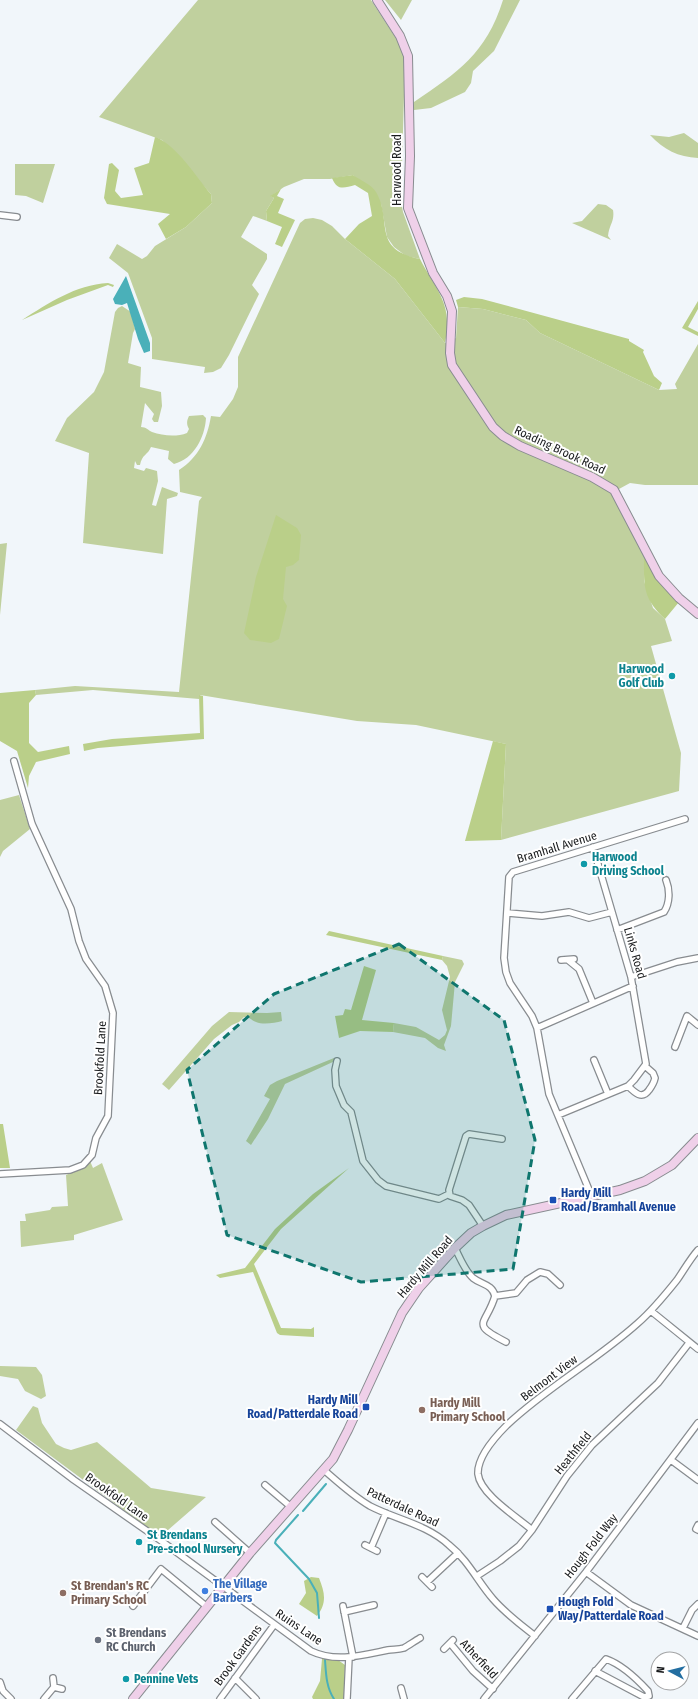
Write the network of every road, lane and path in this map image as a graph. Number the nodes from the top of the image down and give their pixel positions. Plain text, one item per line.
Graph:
1 (377, 0) edge
2 (0, 215) edge
3 (16, 217) dead end
4 (452, 340) joint
5 (698, 614) edge
6 (14, 760) dead end
7 (685, 819) dead end
8 (593, 847) junction
9 (666, 879) dead end
10 (612, 912) junction
11 (507, 913) junction
12 (617, 930) junction
13 (698, 958) edge
14 (561, 960) dead end
15 (631, 977) junction
16 (633, 986) junction
17 (593, 1003) junction
18 (698, 1025) edge
19 (536, 1028) junction
20 (675, 1047) dead end
21 (337, 1061) dead end
22 (596, 1062) dead end
23 (645, 1066) junction
24 (628, 1086) junction
25 (608, 1094) junction
26 (558, 1115) junction
27 (698, 1138) edge
28 (502, 1139) dead end
29 (0, 1174) edge
30 (449, 1194) junction
31 (592, 1197) junction
32 (483, 1226) junction
33 (454, 1248) junction
34 (698, 1250) edge
35 (560, 1285) dead end
36 (495, 1296) junction
37 (651, 1311) junction
38 (506, 1342) dead end
39 (689, 1343) junction
40 (698, 1349) edge
41 (698, 1423) edge
42 (0, 1424) edge
43 (672, 1460) junction
44 (324, 1470) junction
45 (698, 1480) edge
46 (265, 1485) dead end
47 (291, 1508) junction
48 (386, 1513) junction
49 (215, 1522) dead end
50 (698, 1525) edge
51 (532, 1530) junction
52 (698, 1530) edge
53 (365, 1545) dead end
54 (250, 1553) junction
55 (458, 1553) junction
56 (586, 1572) junction
57 (476, 1576) junction
58 (422, 1577) dead end
59 (427, 1582) junction
60 (223, 1586) junction
61 (432, 1587) dead end
62 (698, 1604) edge
63 (374, 1605) dead end
64 (133, 1606) dead end
65 (206, 1606) junction
66 (274, 1625) junction
67 (683, 1628) junction
68 (535, 1636) junction
69 (698, 1636) edge
70 (420, 1638) dead end
71 (444, 1649) dead end
72 (351, 1657) junction
73 (595, 1671) junction
74 (53, 1678) dead end
75 (235, 1678) junction
76 (0, 1682) edge
77 (54, 1687) junction
78 (401, 1688) dead end
79 (62, 1689) dead end
80 (493, 1689) junction
81 (11, 1699) edge
82 (44, 1699) edge
83 (133, 1699) edge
84 (220, 1699) edge
85 (256, 1699) edge
86 (347, 1699) edge
87 (404, 1699) edge
88 (484, 1699) edge
89 (572, 1699) edge

1 - 4 main road, Harwood Road
2 - 3 street
4 - 5 main road, Roading Brook Road
6 - 29 street, Brookfold Lane
7 - 8 street, Bramhall Avenue
8 - 10 street, Links Road
8 - 11 street, Bramhall Avenue
9 - 12 street
10 - 11 street
10 - 12 street, Links Road
11 - 19 street, Bramhall Avenue
12 - 15 street, Links Road
13 - 15 street
14 - 17 street
15 - 16 street, Links Road
16 - 17 street
16 - 23 street, Links Road
17 - 19 street
18 - 20 street
19 - 26 street, Bramhall Avenue
21 - 30 street
22 - 25 street
23 - 24 street
23 - 24 street, Links Road
24 - 25 street
25 - 26 street
26 - 31 street, Bramhall Avenue
27 - 31 main road, Hardy Mill Road
28 - 30 street
30 - 32 street
31 - 32 main road, Hardy Mill Road
32 - 33 main road, Hardy Mill Road
33 - 36 street
33 - 44 main road, Hardy Mill Road
34 - 37 street, Belmont View
35 - 36 street
36 - 38 street
37 - 39 street
37 - 51 street, Belmont View
39 - 40 street
39 - 51 street, Heathfield
41 - 43 street, Hough Fold Way
42 - 60 street, Brookfold Lane
43 - 45 street
43 - 56 street, Hough Fold Way
44 - 47 main road, Hardy Mill Road
44 - 48 street, Patterdale Road
46 - 47 street
47 - 54 main road, Hardy Mill Road
48 - 53 street
48 - 55 street, Patterdale Road
49 - 54 street
50 - 52 street
51 - 57 street, Heathfield
54 - 60 main road, Hardy Mill Road
55 - 57 street, Patterdale Road
55 - 59 street
56 - 67 street
56 - 68 street, Hough Fold Way
57 - 68 street, Patterdale Road
58 - 59 street
59 - 61 street
60 - 65 main road, Hardy Mill Road
60 - 66 street, Ruins Lane
62 - 67 street
63 - 72 street
64 - 65 street
65 - 83 main road, Hardy Mill Road
66 - 72 street, Ruins Lane
66 - 75 street, Brook Gardens
67 - 69 street
68 - 80 street, Hough Fold Way
70 - 72 street, Ruins Lane
71 - 80 street, Atherfield
72 - 86 street
73 - 73 street
73 - 89 street
74 - 77 street
75 - 84 street, Brook Gardens
75 - 85 street
76 - 81 street
77 - 79 street
77 - 82 street
78 - 87 street
80 - 88 street, Hough Fold Way

